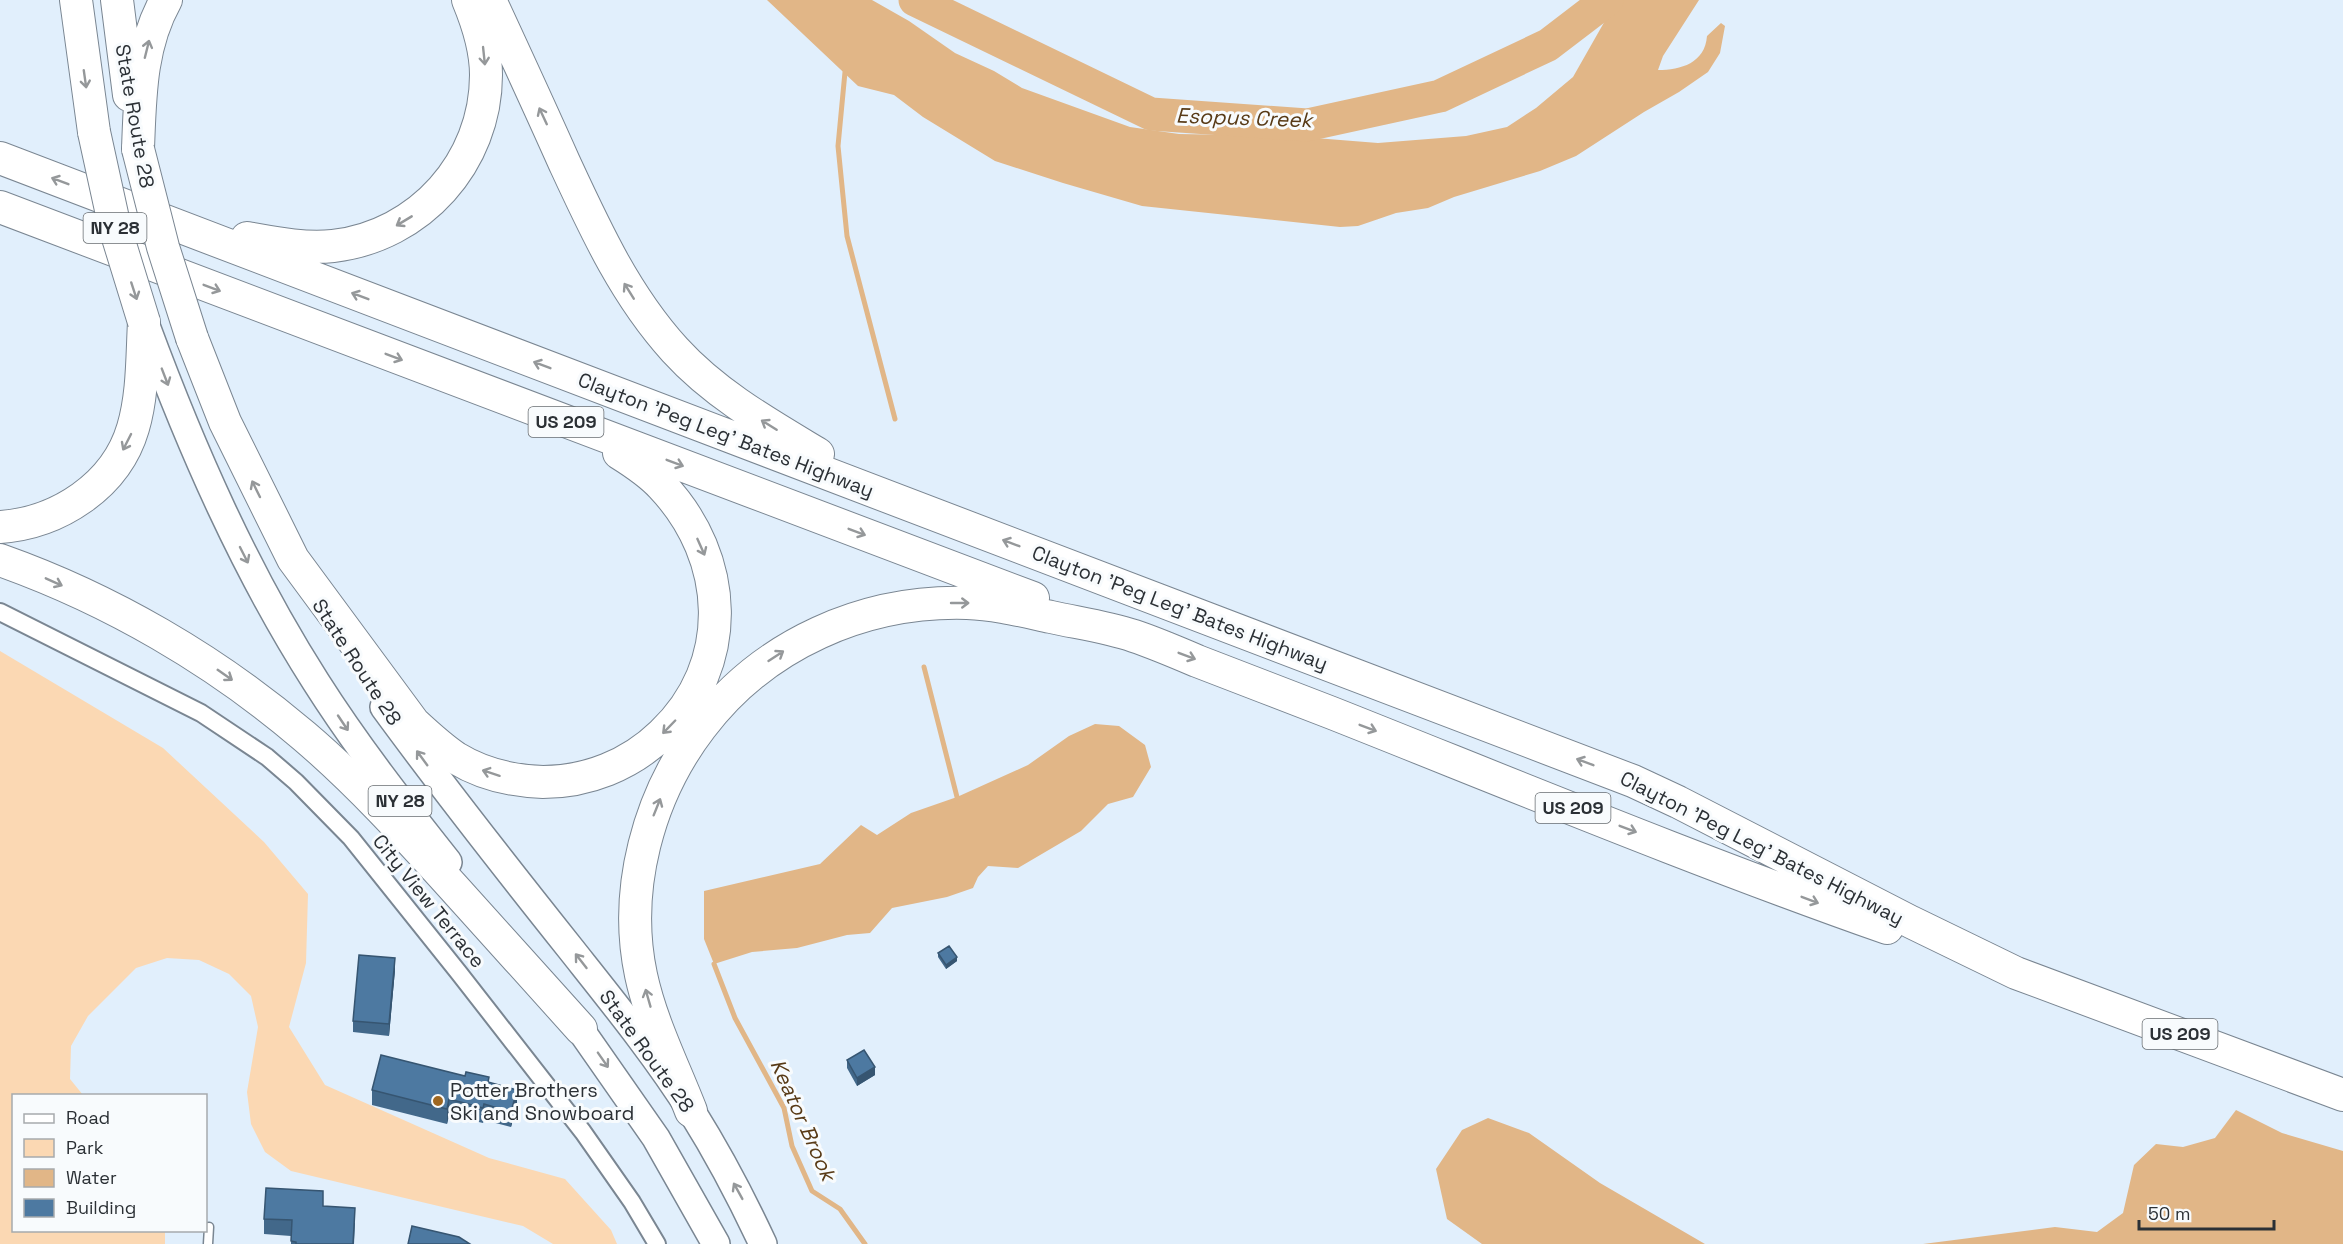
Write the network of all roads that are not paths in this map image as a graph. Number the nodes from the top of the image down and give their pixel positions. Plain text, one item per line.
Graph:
1 (74, 0) edge
2 (117, 0) edge
3 (166, 0) edge
4 (468, 0) edge
5 (490, 0) edge
6 (138, 149) junction
7 (0, 158) edge
8 (0, 207) edge
9 (0, 225) edge
10 (176, 225) junction
11 (97, 244) junction
12 (144, 322) junction
13 (510, 401) junction
14 (891, 498) junction
15 (0, 526) edge
16 (292, 559) junction
17 (0, 560) edge
18 (0, 612) edge
19 (1132, 635) junction
20 (2016, 973) junction
21 (581, 1029) junction
22 (2343, 1095) edge
23 (692, 1111) junction
24 (209, 1227) dead end
25 (208, 1244) edge
26 (657, 1244) edge
27 (716, 1244) edge
28 (763, 1244) edge

1 -> 12 highway, State Route 28 / NY 28, bridge
2 - 6 highway, State Route 28 / NY 28
6 -> 3 highway
4 -> 10 highway
14 -> 5 highway
16 -> 6 highway, State Route 28 / NY 28, bridge
10 -> 7 highway, Clayton 'Peg Leg' Bates Highway / US 209
8 - 11 highway, US 209
9 - 11 highway
14 -> 10 highway, Clayton 'Peg Leg' Bates Highway / US 209
11 -> 13 highway, US 209
12 -> 15 highway
12 -> 21 main road, State Route 28 / NY 28
13 -> 16 highway
13 -> 19 highway, US 209
20 -> 14 highway, Clayton 'Peg Leg' Bates Highway / US 209
23 -> 16 main road, State Route 28 / NY 28
17 -> 21 highway
18 - 26 street, City View Terrace
19 -> 20 highway, US 209
23 -> 19 highway
20 - 22 highway, Clayton 'Peg Leg' Bates Highway / US 209
21 -> 27 main road, State Route 28 / NY 28
28 -> 23 main road, State Route 28 / NY 28
24 - 25 lane

